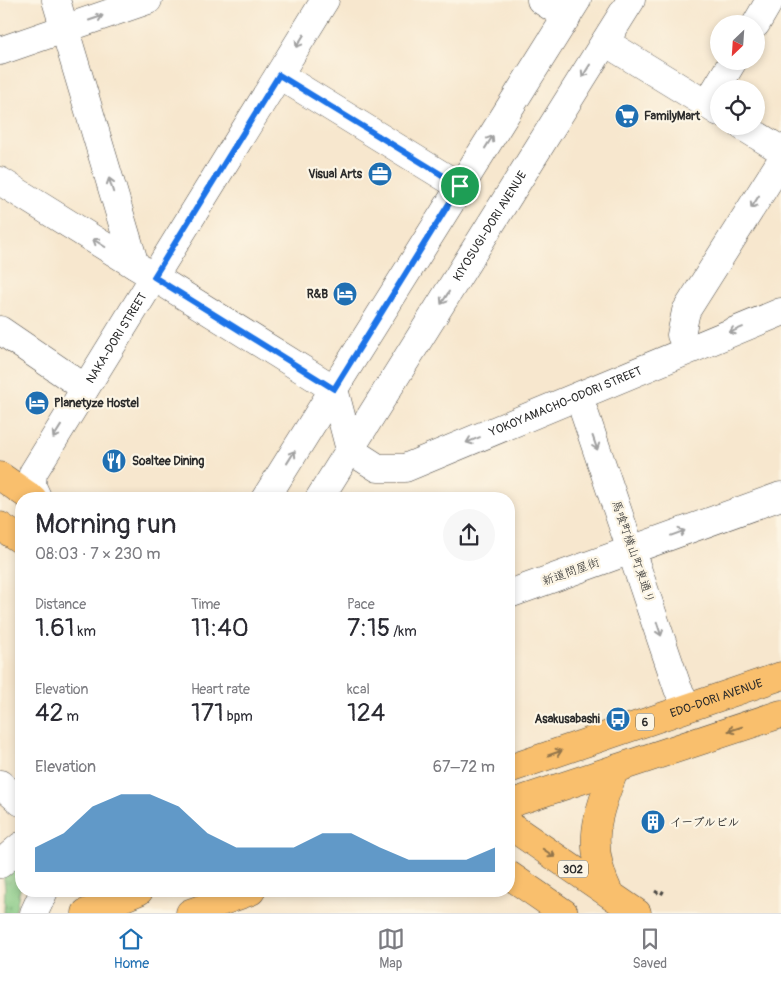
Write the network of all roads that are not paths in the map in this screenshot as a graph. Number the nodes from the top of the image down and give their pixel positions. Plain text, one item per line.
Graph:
1 (56, 0) edge
2 (148, 0) edge
3 (325, 0) edge
4 (541, 0) edge
5 (631, 0) edge
6 (770, 0) edge
7 (572, 8) edge
8 (761, 15) edge
9 (65, 29) junction
10 (604, 42) junction
11 (0, 51) edge
12 (279, 75) junction
13 (710, 106) edge
14 (757, 135) edge
15 (781, 150) edge
16 (781, 161) edge
17 (0, 181) edge
18 (460, 186) junction
19 (144, 271) junction
20 (781, 312) edge
21 (0, 330) edge
22 (688, 349) junction
23 (85, 388) junction
24 (334, 389) junction
25 (579, 397) junction
26 (351, 448) junction
27 (0, 476) edge
28 (23, 492) edge
29 (35, 492) edge
30 (269, 492) edge
31 (323, 492) edge
32 (781, 496) edge
33 (0, 526) edge
34 (15, 536) edge
35 (632, 549) junction
36 (515, 592) edge
37 (781, 676) edge
38 (688, 707) junction
39 (781, 714) edge
40 (515, 767) edge
41 (615, 769) junction
42 (0, 784) edge
43 (15, 797) edge
44 (515, 802) edge
45 (515, 829) edge
46 (15, 851) edge
47 (0, 864) edge
48 (515, 879) edge
49 (609, 893) junction
50 (41, 897) edge
51 (243, 897) edge
52 (122, 899) edge
53 (228, 908) edge
54 (34, 913) edge
55 (86, 913) edge
56 (190, 913) edge
57 (564, 913) edge
58 (637, 913) edge

1 - 9 street
9 -> 2 street
3 -> 12 street, NAKA-DORI STREET
4 - 7 street
5 - 10 street, KIYOSUGI-DORI AVENUE
6 - 8 street
18 -> 7 street
9 - 11 street
19 -> 9 street
10 - 13 street
10 -> 26 street, KIYOSUGI-DORI AVENUE
12 - 18 street
12 - 19 street, NAKA-DORI STREET
14 - 15 street
16 -> 22 street
19 -> 17 street
18 - 24 street
19 - 23 street, NAKA-DORI STREET
19 - 24 street
20 -> 22 street, YOKOYAMACHO-ODORI STREET
21 - 23 street
22 - 25 street, YOKOYAMACHO-ODORI STREET
23 -> 29 street, NAKA-DORI STREET
24 - 26 street
30 -> 24 street
25 -> 26 street, YOKOYAMACHO-ODORI STREET
25 -> 35 street, 馬喰町横山町東通り
26 - 31 street, KIYOSUGI-DORI AVENUE
27 - 28 main road
35 -> 32 street, 新道問屋街
33 - 34 main road
35 - 36 street, 新道問屋街
35 -> 38 street, 馬喰町横山町東通り
37 - 38 main road, EDO-DORI AVENUE / 6
40 -> 38 main road, EDO-DORI AVENUE / 6
39 -> 41 main road
41 - 44 main road
41 - 49 main road
42 - 43 street
45 -> 49 main road, 302
46 - 47 street
48 - 57 main road
49 - 58 main road, 302
50 - 54 street
51 - 53 main road
52 - 55 main road
53 - 56 main road

